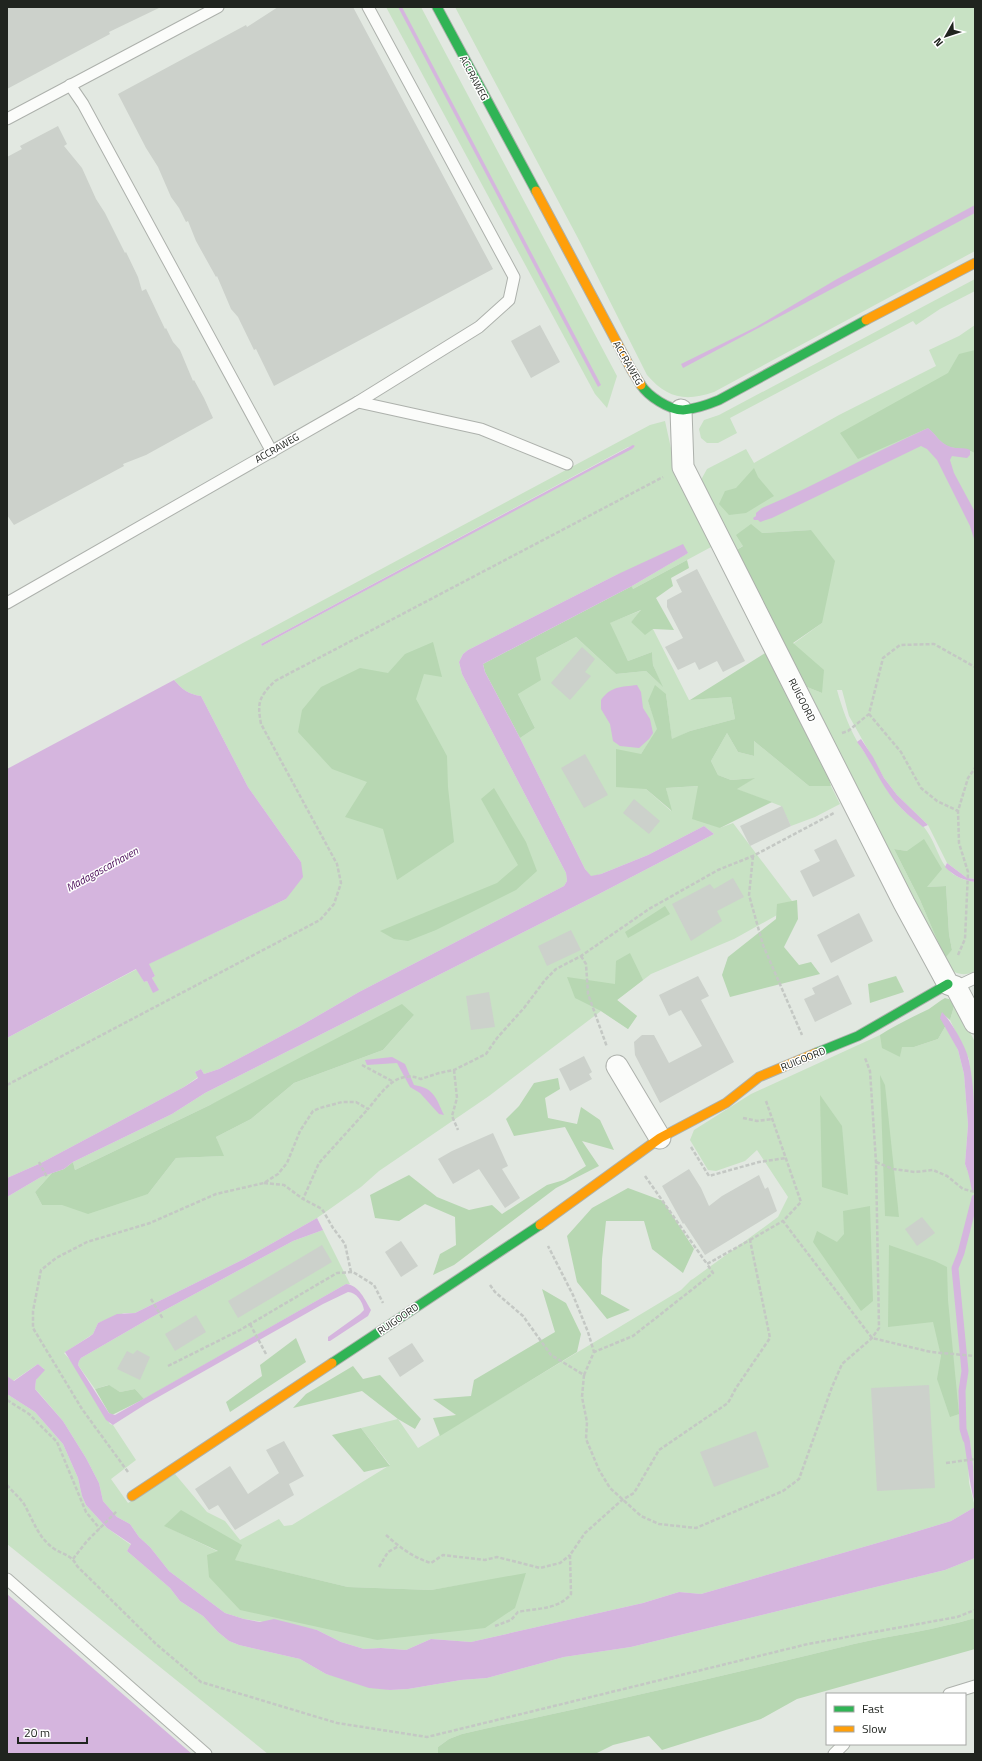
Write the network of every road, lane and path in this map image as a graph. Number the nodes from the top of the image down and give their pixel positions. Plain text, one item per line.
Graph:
1 (218, 7) edge
2 (368, 7) edge
3 (437, 7) edge
4 (70, 85) junction
5 (7, 119) edge
6 (975, 263) edge
7 (358, 402) junction
8 (682, 410) junction
9 (272, 452) junction
10 (567, 464) dead end
11 (683, 466) junction
12 (7, 603) edge
13 (975, 667) edge
14 (869, 714) junction
15 (824, 742) junction
16 (975, 768) edge
17 (855, 804) junction
18 (958, 811) junction
19 (753, 856) junction
20 (581, 956) junction
21 (975, 978) edge
22 (949, 982) junction
23 (975, 1024) edge
24 (858, 1036) junction
25 (811, 1056) junction
26 (362, 1065) dead end
27 (617, 1066) joint
28 (454, 1070) junction
29 (759, 1077) junction
30 (392, 1081) junction
31 (7, 1085) edge
32 (368, 1109) junction
33 (678, 1127) junction
34 (458, 1130) dead end
35 (660, 1138) junction
36 (633, 1158) junction
37 (786, 1158) junction
38 (39, 1162) dead end
39 (876, 1162) junction
40 (47, 1177) dead end
41 (264, 1183) junction
42 (975, 1192) edge
43 (303, 1199) junction
44 (783, 1221) junction
45 (538, 1226) junction
46 (750, 1240) junction
47 (707, 1264) junction
48 (476, 1267) junction
49 (351, 1272) junction
50 (151, 1299) dead end
51 (163, 1319) dead end
52 (392, 1322) junction
53 (250, 1324) junction
54 (872, 1338) junction
55 (594, 1352) junction
56 (266, 1354) dead end
57 (974, 1356) edge
58 (168, 1366) dead end
59 (584, 1375) junction
60 (7, 1400) edge
61 (975, 1459) edge
62 (946, 1463) dead end
63 (7, 1485) edge
64 (141, 1490) junction
65 (132, 1496) dead end
66 (622, 1500) junction
67 (122, 1507) dead end
68 (100, 1529) junction
69 (386, 1536) dead end
70 (399, 1546) junction
71 (570, 1555) junction
72 (73, 1559) junction
73 (379, 1567) dead end
74 (7, 1579) edge
75 (975, 1610) edge
76 (495, 1626) dead end
77 (975, 1686) edge
78 (952, 1693) edge
79 (843, 1745) edge
80 (206, 1754) edge
81 (834, 1754) edge

1 - 4 lane
2 - 7 lane, ACCRAWEG
3 - 8 street, ACCRAWEG
4 - 5 lane
4 - 9 lane
6 - 8 street, ACCRAWEG
7 - 9 lane, ACCRAWEG
7 - 10 lane
8 - 11 street, RUIGOORD
9 - 12 lane, ACCRAWEG
11 - 15 street, RUIGOORD
11 - 31 path
13 - 14 path
14 - 15 path
14 - 18 path
15 - 17 street, RUIGOORD
16 - 18 path
17 - 19 path
17 - 22 street, RUIGOORD
18 - 22 path
19 - 20 path
19 - 25 path
20 - 27 path
20 - 28 path
21 - 22 lane
22 - 23 street, RUIGOORD
22 - 24 street, RUIGOORD
24 - 25 street, RUIGOORD
24 - 39 path
25 - 29 street, RUIGOORD
26 - 30 path
27 - 35 street
28 - 30 path
28 - 34 path
29 - 33 street, RUIGOORD
29 - 37 path
30 - 32 path
32 - 41 path
32 - 43 path
33 - 35 street, RUIGOORD
33 - 37 path
35 - 36 street, RUIGOORD
36 - 45 street, RUIGOORD
36 - 47 path
37 - 44 path
38 - 40 path
39 - 42 path
39 - 54 path
41 - 43 path
41 - 64 path
43 - 49 path
44 - 46 path
44 - 54 path
45 - 48 street, RUIGOORD
45 - 55 path
46 - 47 path
46 - 66 path
47 - 55 path
48 - 52 street, RUIGOORD
48 - 59 path
49 - 52 path
49 - 53 path
50 - 51 path
52 - 64 street, RUIGOORD
53 - 56 path
53 - 58 path
54 - 57 path
54 - 66 path
55 - 59 path
59 - 66 path
60 - 68 path
61 - 62 path
63 - 72 path
64 - 65 street, RUIGOORD
66 - 71 path
67 - 68 path
68 - 72 path
69 - 70 path
70 - 71 path
70 - 73 path
71 - 76 path
72 - 75 path
74 - 80 lane
77 - 78 lane
79 - 81 lane

